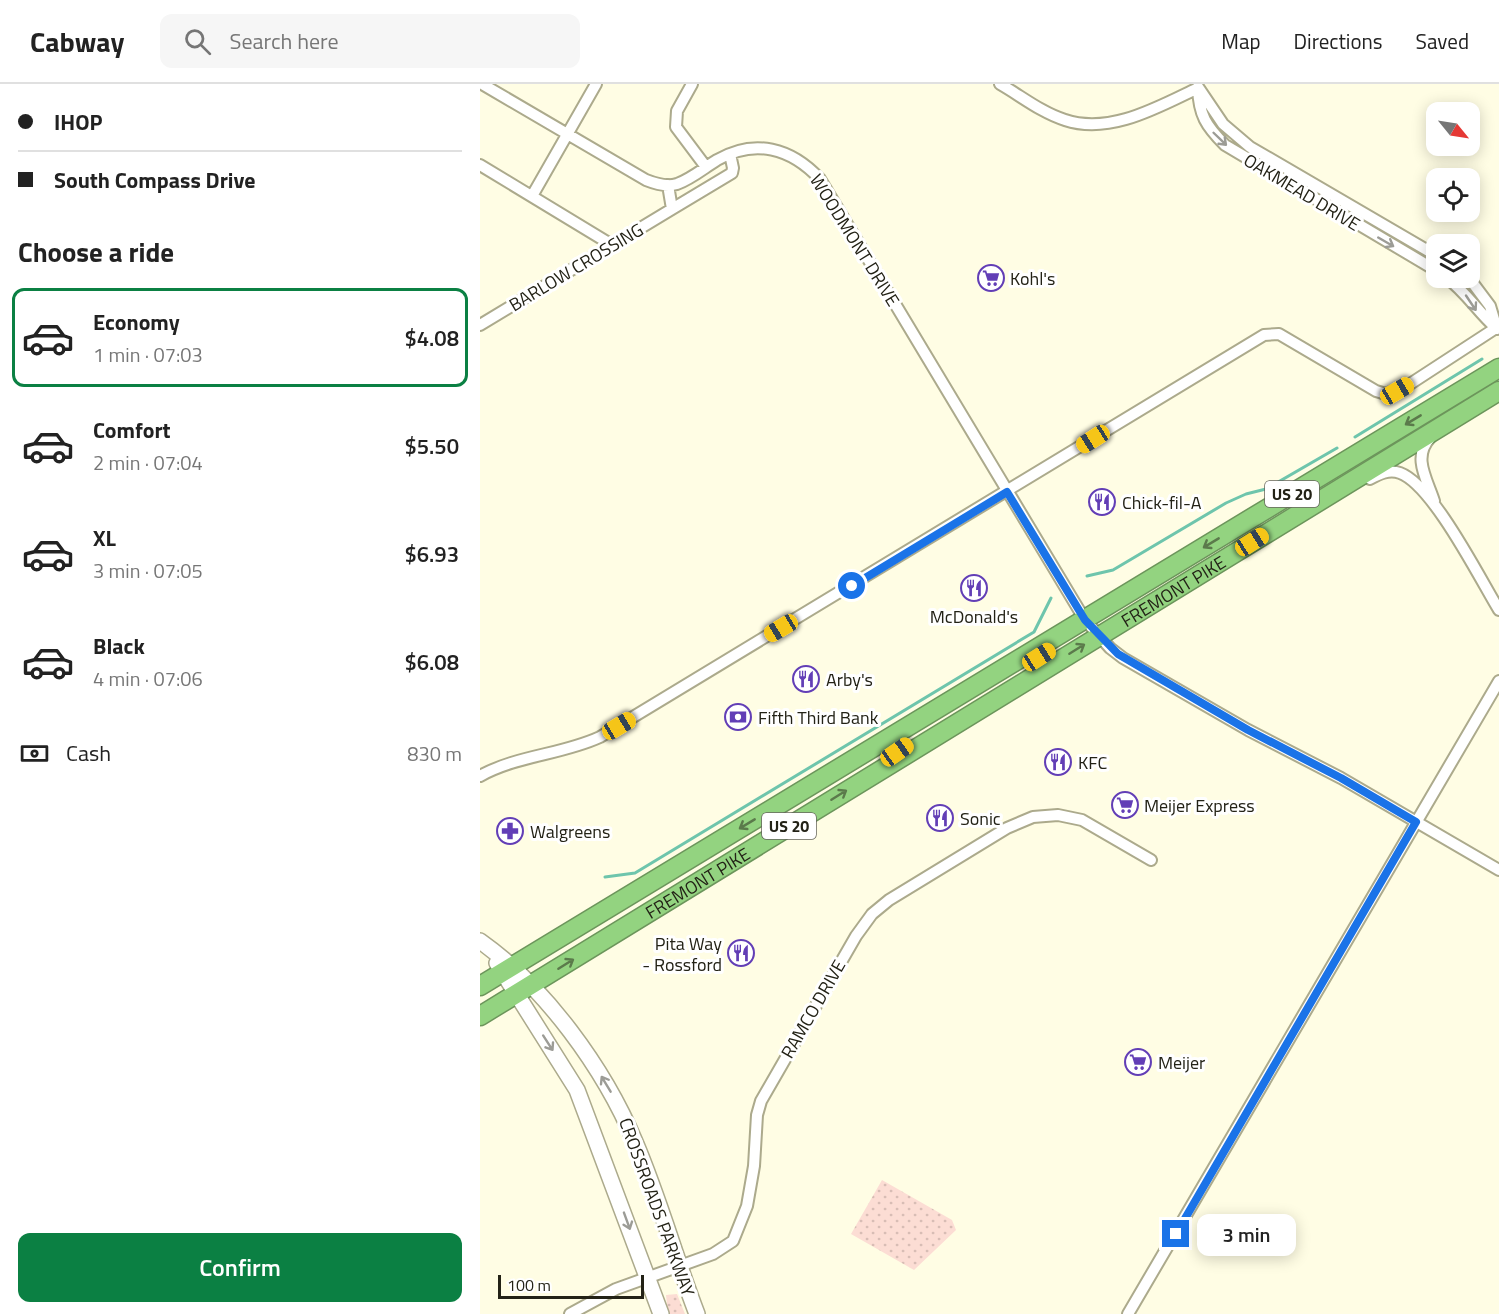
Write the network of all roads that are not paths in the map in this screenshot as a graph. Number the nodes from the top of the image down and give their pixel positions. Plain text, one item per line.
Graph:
1 (482, 84) edge
2 (596, 84) edge
3 (692, 84) edge
4 (1000, 84) edge
5 (1197, 86) edge
6 (568, 134) junction
7 (730, 154) junction
8 (480, 165) edge
9 (706, 167) junction
10 (668, 185) junction
11 (532, 196) junction
12 (672, 209) junction
13 (612, 245) junction
14 (1426, 250) edge
15 (1426, 264) edge
16 (1459, 288) edge
17 (1476, 288) edge
18 (480, 325) edge
19 (1498, 329) edge
20 (1499, 368) edge
21 (1499, 380) edge
22 (1499, 391) edge
23 (1432, 431) junction
24 (1007, 492) junction
25 (1329, 494) junction
26 (1436, 507) junction
27 (1499, 610) edge
28 (1091, 628) junction
29 (1499, 681) edge
30 (480, 776) edge
31 (1416, 822) junction
32 (1151, 860) dead end
33 (1499, 870) edge
34 (485, 945) edge
35 (506, 970) junction
36 (480, 986) edge
37 (523, 990) junction
38 (480, 1016) edge
39 (679, 1267) junction
40 (647, 1278) junction
41 (570, 1314) edge
42 (661, 1314) edge
43 (697, 1314) edge
44 (1128, 1314) edge

1 - 6 street
2 - 6 street
3 - 9 street
4 - 5 street
5 - 14 street, OAKMEAD DRIVE
5 -> 15 street, OAKMEAD DRIVE
6 - 10 street
6 - 11 street
7 - 9 street, WOODMONT DRIVE
7 - 12 street, BARLOW CROSSING
7 - 24 street, WOODMONT DRIVE
8 - 11 street
9 - 10 street, WOODMONT DRIVE
10 - 12 street
11 - 13 street
12 - 13 street, BARLOW CROSSING
13 - 18 street, BARLOW CROSSING
16 -> 19 street
17 - 19 street
19 - 24 street
20 -> 28 highway, FREMONT PIKE / US 20
21 - 23 highway
22 - 23 highway, FREMONT PIKE / US 20
23 - 25 highway, FREMONT PIKE / US 20
23 - 26 street
24 - 28 street, WOODMONT DRIVE
24 - 30 street
25 - 26 street
25 - 28 highway, FREMONT PIKE / US 20
26 - 27 street
28 - 31 street, WOODMONT DRIVE
28 -> 35 highway, FREMONT PIKE / US 20
37 -> 28 highway, FREMONT PIKE / US 20
29 - 31 street
31 - 33 street, WOODMONT DRIVE
31 - 44 street
32 - 39 street, RAMCO DRIVE
34 - 35 street
35 - 36 highway, FREMONT PIKE / US 20
35 - 37 street
37 - 38 highway, FREMONT PIKE / US 20
39 -> 37 street, CROSSROADS PARKWAY
37 -> 40 street, CROSSROADS PARKWAY
39 - 40 street, RAMCO DRIVE
39 - 43 street, CROSSROADS PARKWAY
40 - 41 street, RAMCO DRIVE
40 - 42 street, CROSSROADS PARKWAY

